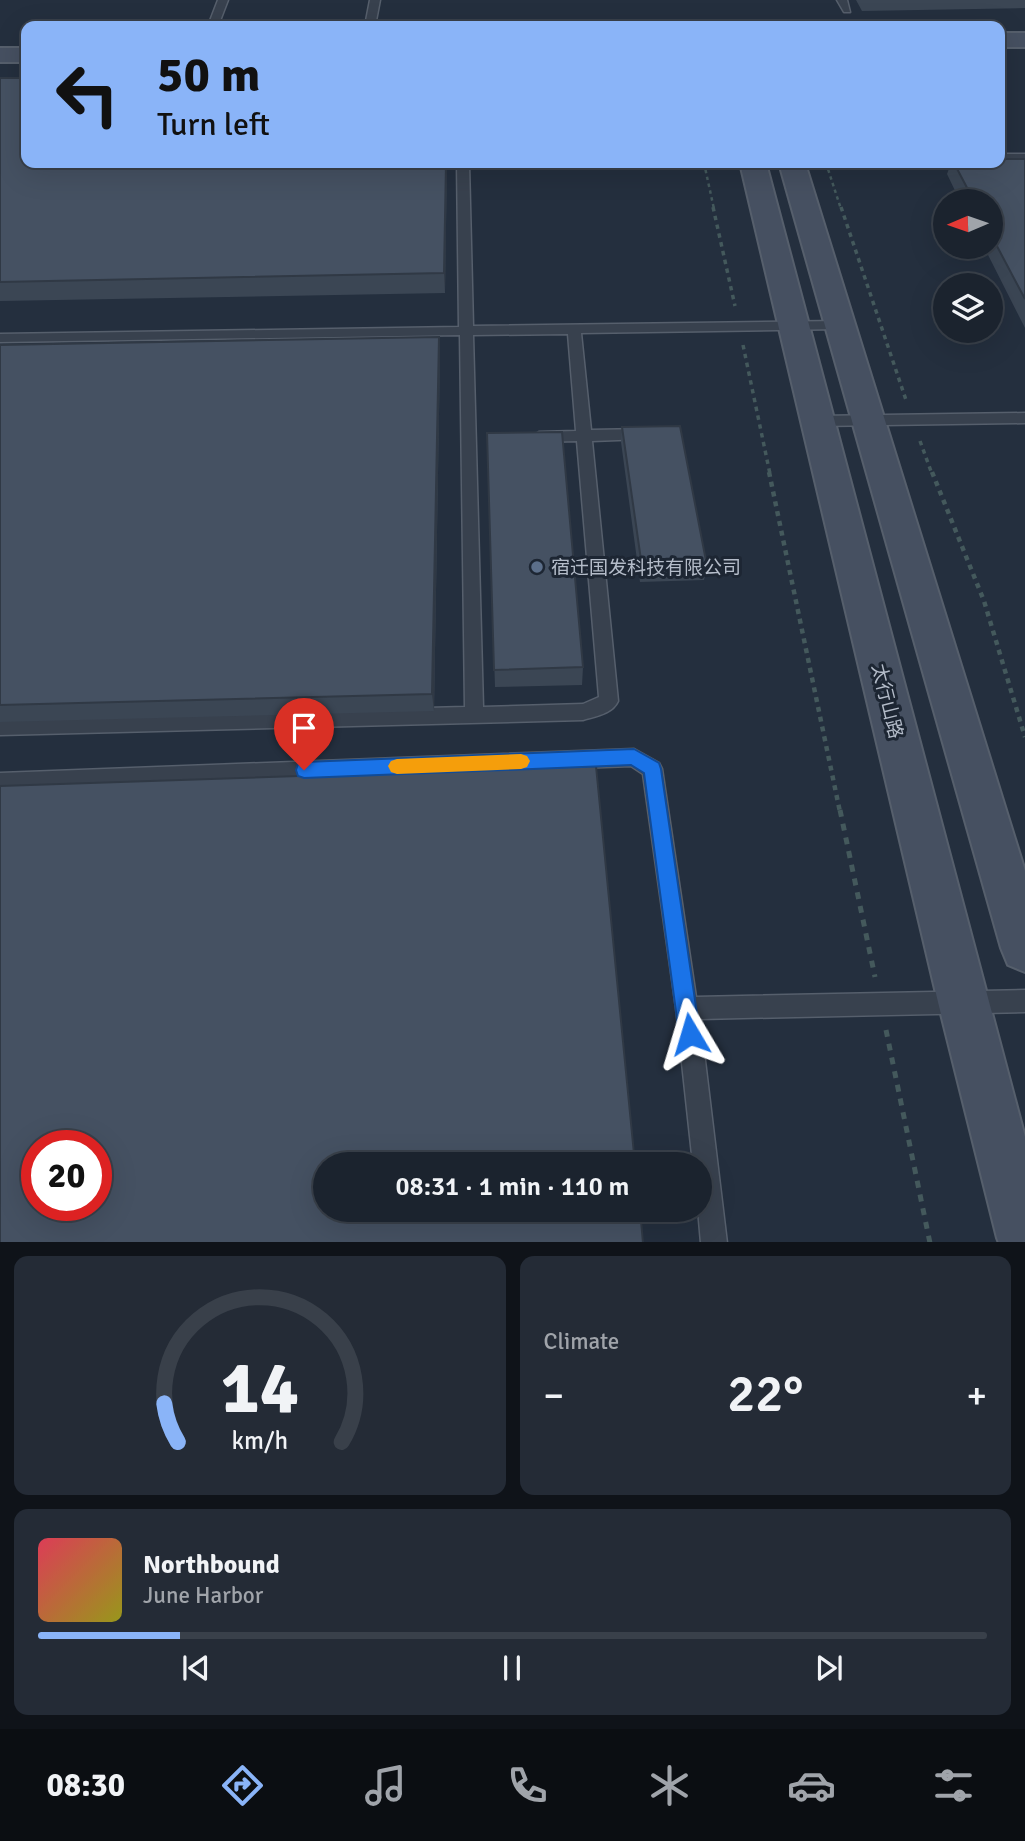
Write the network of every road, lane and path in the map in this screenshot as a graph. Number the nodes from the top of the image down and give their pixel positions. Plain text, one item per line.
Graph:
1 (223, 0) edge
2 (375, 0) edge
3 (215, 21) edge
4 (371, 21) edge
5 (1005, 40) edge
6 (1025, 40) edge
7 (0, 55) edge
8 (21, 55) edge
9 (1005, 157) edge
10 (1025, 157) edge
11 (463, 168) edge
12 (705, 168) edge
13 (754, 168) edge
14 (793, 168) edge
15 (828, 168) edge
16 (794, 325) junction
17 (840, 325) junction
18 (739, 326) junction
19 (574, 329) junction
20 (467, 331) junction
21 (0, 338) edge
22 (1025, 418) edge
23 (869, 420) junction
24 (913, 420) junction
25 (818, 421) junction
26 (666, 434) edge
27 (584, 436) junction
28 (520, 437) edge
29 (474, 715) junction
30 (0, 727) edge
31 (1025, 737) edge
32 (0, 782) edge
33 (1025, 948) edge
34 (1025, 1001) edge
35 (962, 1002) junction
36 (881, 1004) junction
37 (687, 1008) junction
38 (1025, 1238) edge
39 (714, 1242) edge
40 (930, 1242) edge

1 - 3 lane
2 - 4 lane
5 - 6 street
7 - 8 street
9 - 10 lane
11 - 20 lane
12 - 18 path
13 - 16 street, 太行山路
14 - 17 street
15 - 24 path
16 - 17 lane
16 - 18 lane
16 - 25 street, 太行山路
17 - 23 street
18 - 19 lane
18 - 36 path
19 - 20 lane
19 - 27 lane
20 - 21 lane
20 - 29 lane
22 - 24 lane
23 - 24 lane
23 - 25 lane
23 - 33 street
24 - 31 path
25 - 35 street, 太行山路
26 - 27 lane
27 - 28 lane
27 - 29 lane
29 - 30 lane
32 - 37 lane
34 - 35 lane
35 - 36 lane
35 - 38 street, 太行山路
36 - 37 lane
36 - 40 path
37 - 39 lane

